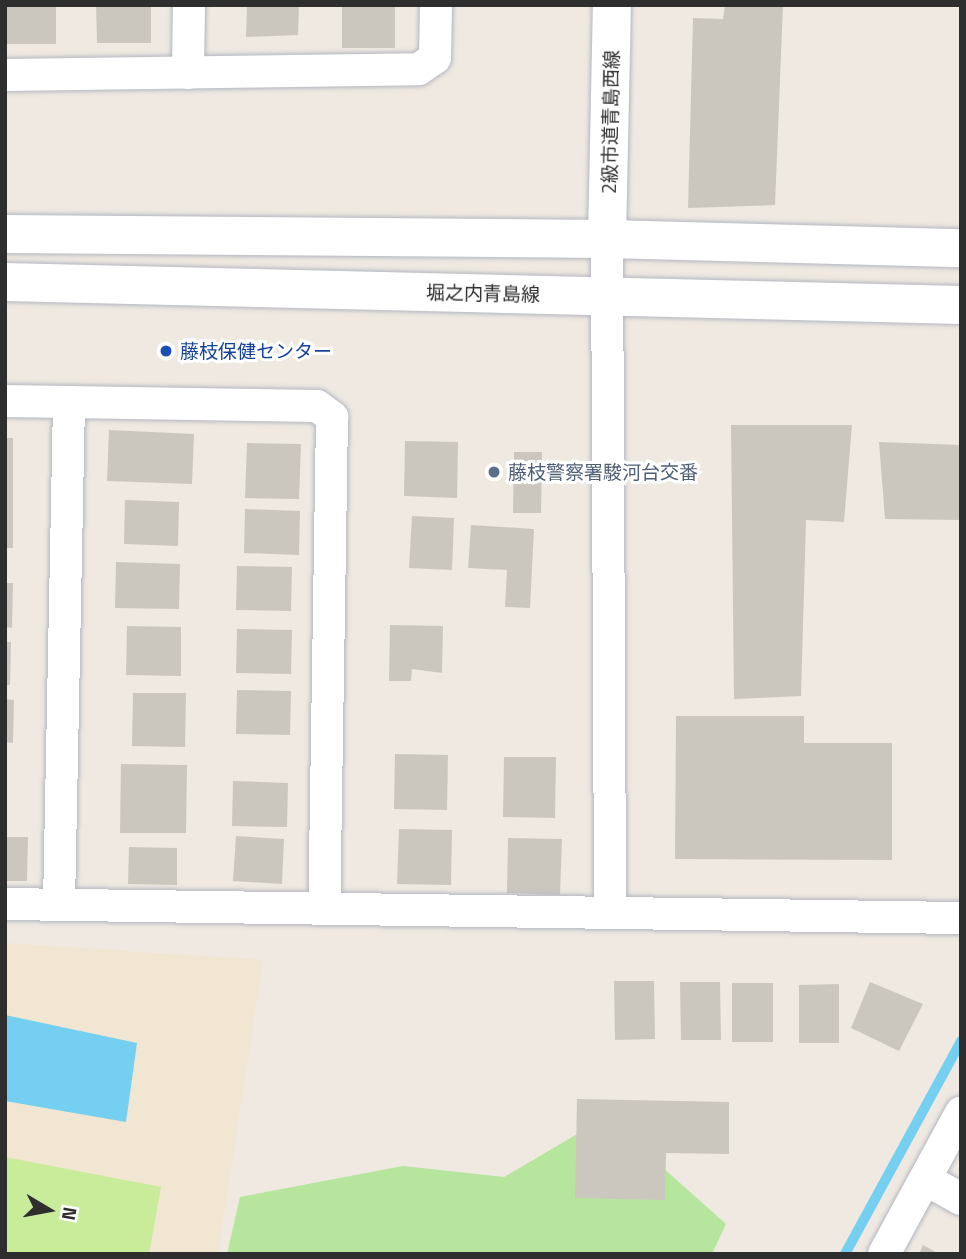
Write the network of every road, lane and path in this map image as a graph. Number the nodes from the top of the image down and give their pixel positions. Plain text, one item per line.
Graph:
1 (189, 5) edge
2 (436, 5) edge
3 (612, 5) edge
4 (188, 73) junction
5 (5, 75) edge
6 (5, 234) edge
7 (607, 239) junction
8 (961, 248) edge
9 (5, 282) edge
10 (606, 296) junction
11 (961, 304) edge
12 (5, 401) edge
13 (69, 402) junction
14 (5, 904) edge
15 (59, 905) junction
16 (324, 909) junction
17 (610, 912) junction
18 (960, 917) edge
19 (961, 1113) edge
20 (925, 1179) junction
21 (961, 1199) edge
22 (884, 1254) edge

1 - 4 street
2 - 4 street
3 - 7 main road, 2級市道青島西線
4 - 5 street
6 - 7 main road
7 - 8 main road
7 - 10 street
9 - 10 main road, 堀之内青島線
10 - 11 main road, 堀之内青島線
10 - 17 street
12 - 13 street
13 - 15 street
13 - 16 street
14 - 15 street
15 - 16 street
16 - 17 street
17 - 18 street
19 - 20 street
20 - 21 street
20 - 22 street

